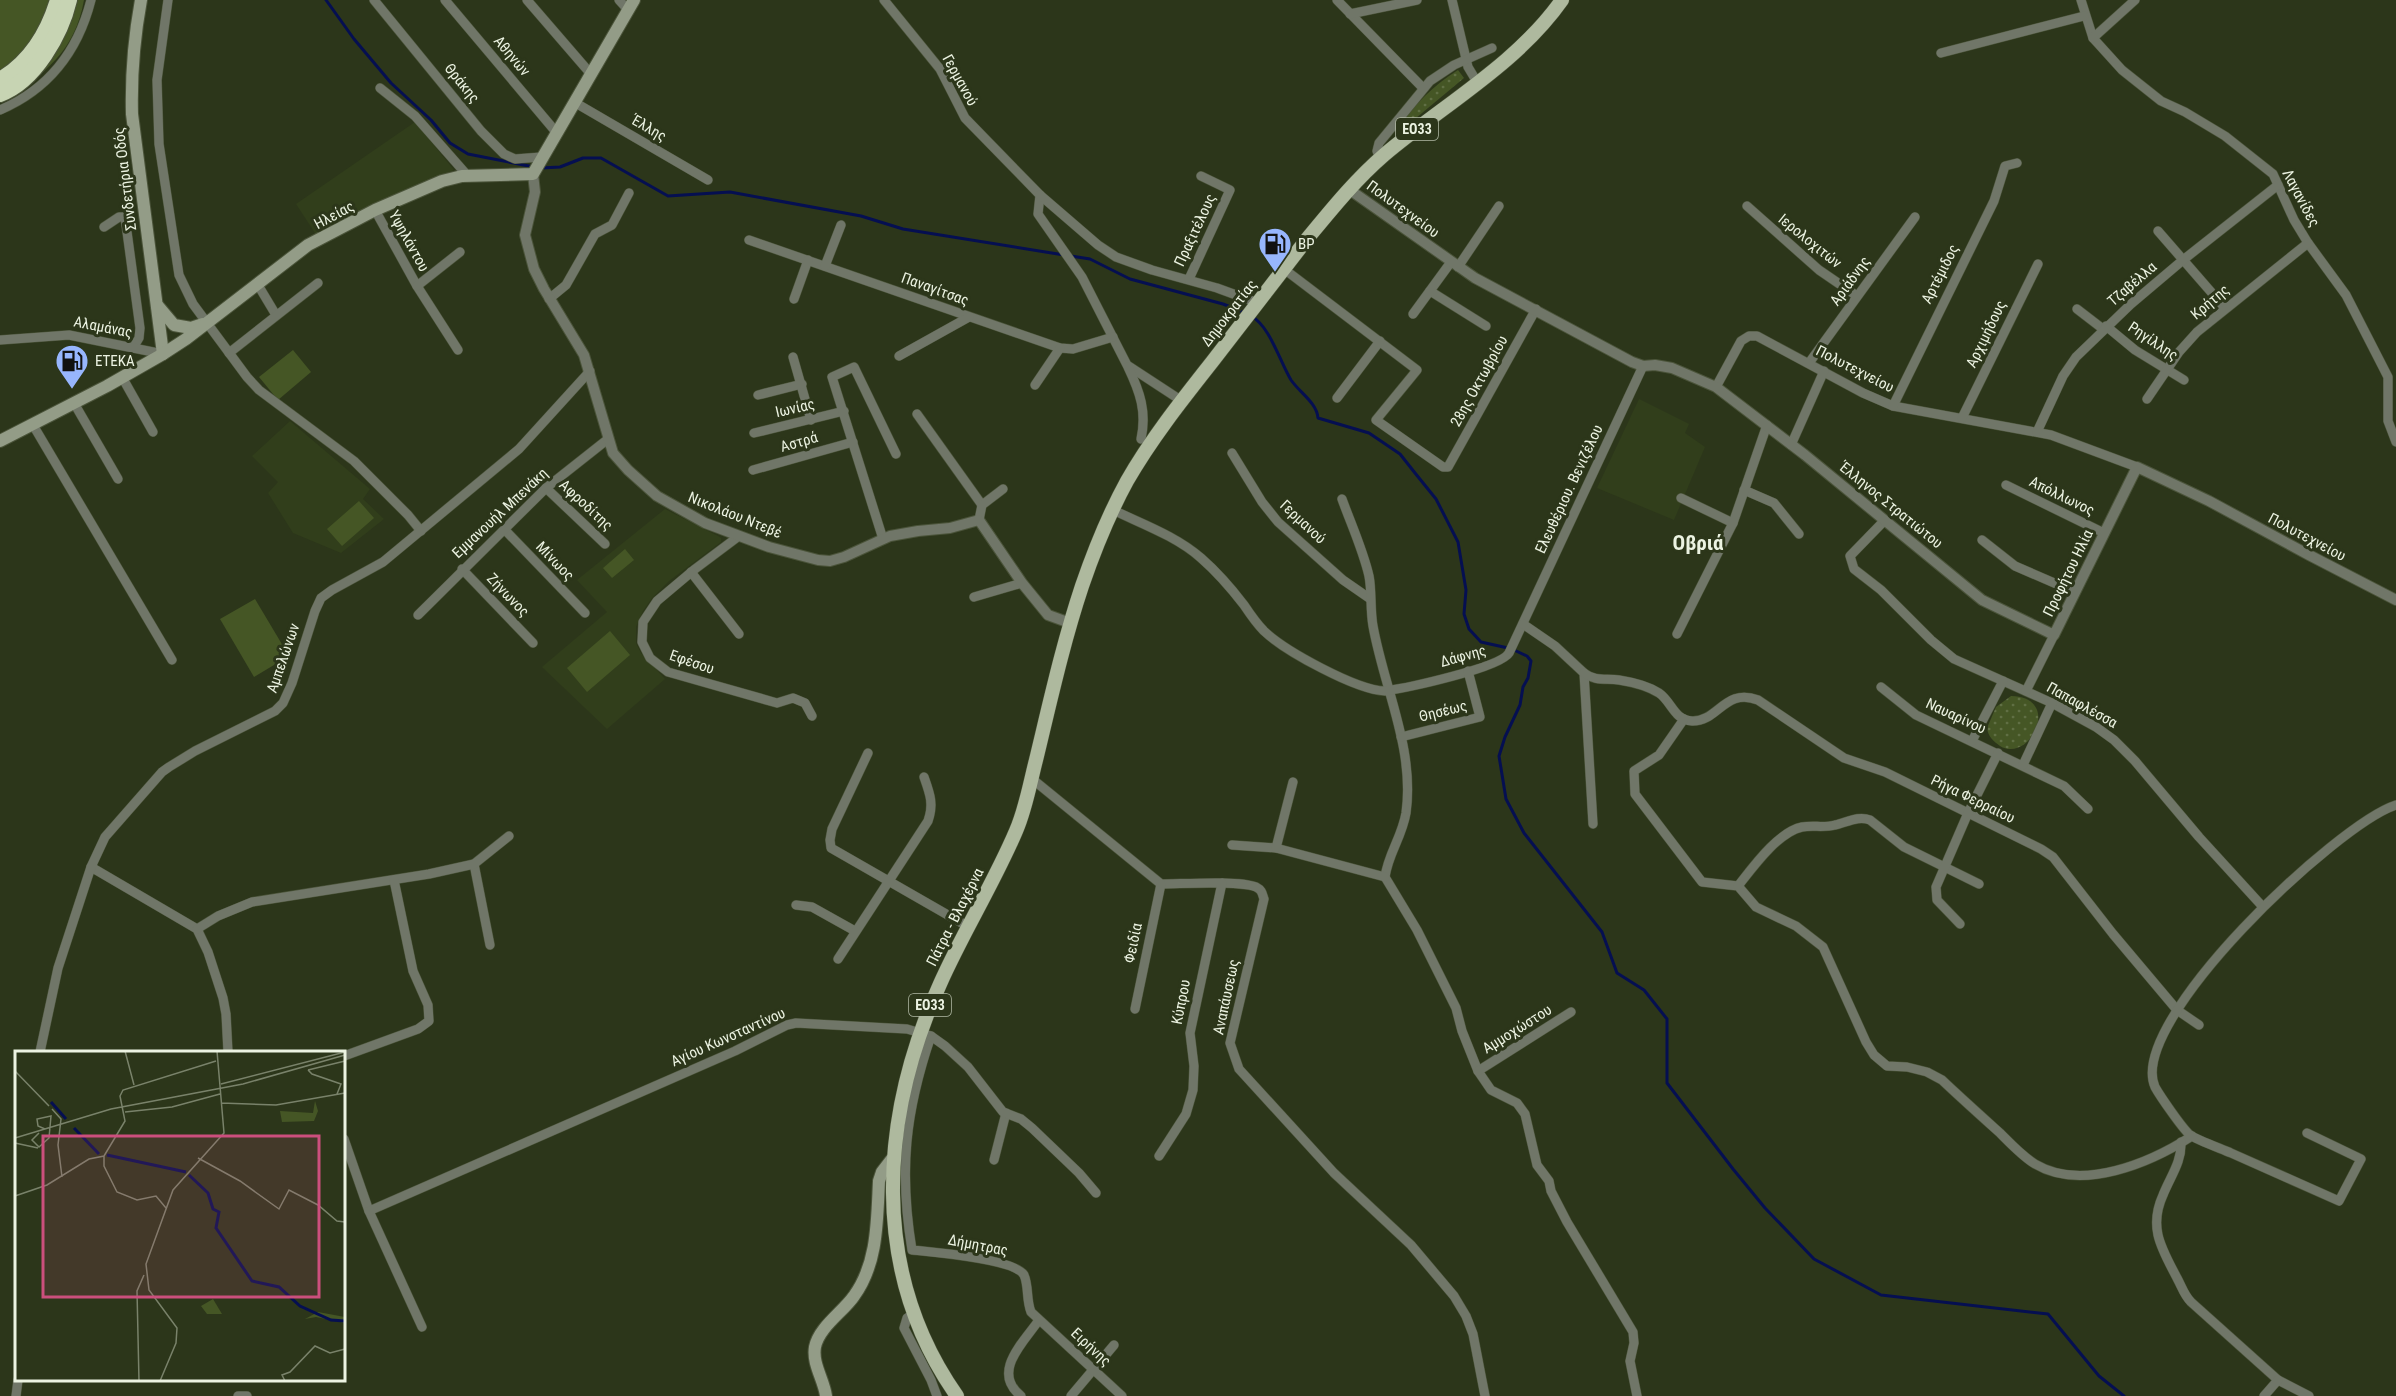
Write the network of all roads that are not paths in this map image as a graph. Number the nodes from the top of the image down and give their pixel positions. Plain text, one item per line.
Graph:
1 (58, 0) edge
2 (69, 0) edge
3 (92, 0) edge
4 (141, 0) edge
5 (168, 0) edge
6 (374, 0) edge
7 (445, 0) edge
8 (527, 0) edge
9 (884, 0) edge
10 (1337, 0) edge
11 (1417, 0) edge
12 (1452, 0) edge
13 (1562, 0) edge
14 (2081, 0) edge
15 (2135, 0) edge
16 (627, 3) edge
17 (1350, 14) junction
18 (2084, 16) junction
19 (2093, 38) junction
20 (1492, 48) dead end
21 (1941, 53) dead end
22 (1466, 59) junction
23 (590, 73) junction
24 (0, 80) edge
25 (1478, 82) junction
26 (380, 88) dead end
27 (1423, 88) junction
28 (0, 94) edge
29 (574, 102) junction
30 (0, 110) edge
31 (556, 132) junction
32 (1380, 159) junction
33 (2017, 163) dead end
34 (536, 166) junction
35 (467, 175) junction
36 (1201, 176) dead end
37 (708, 180) dead end
38 (2278, 185) junction
39 (1350, 190) junction
40 (629, 193) dead end
41 (1040, 195) junction
42 (1500, 206) dead end
43 (1746, 206) dead end
44 (375, 210) junction
45 (1915, 217) dead end
46 (841, 225) dead end
47 (104, 227) dead end
48 (2158, 231) dead end
49 (749, 240) dead end
50 (2308, 243) junction
51 (460, 252) dead end
52 (808, 260) junction
53 (2183, 260) junction
54 (1455, 264) junction
55 (2038, 264) dead end
56 (825, 266) junction
57 (1284, 269) junction
58 (1189, 279) junction
59 (318, 283) dead end
60 (258, 285) junction
61 (417, 286) junction
62 (1430, 291) junction
63 (1857, 296) junction
64 (794, 298) dead end
65 (549, 299) junction
66 (155, 300) junction
67 (1256, 306) junction
68 (2225, 308) junction
69 (1536, 309) junction
70 (2077, 309) dead end
71 (1413, 314) dead end
72 (276, 315) junction
73 (969, 317) junction
74 (207, 323) junction
75 (1486, 326) dead end
76 (2105, 328) junction
77 (1113, 337) junction
78 (0, 340) edge
79 (1380, 341) junction
80 (134, 348) junction
81 (1060, 348) junction
82 (458, 350) dead end
83 (229, 353) junction
84 (163, 354) junction
85 (898, 356) dead end
86 (793, 357) dead end
87 (1809, 363) junction
88 (1127, 365) junction
89 (1643, 366) junction
90 (2167, 369) junction
91 (590, 371) junction
92 (1824, 371) junction
93 (122, 377) junction
94 (2184, 380) dead end
95 (802, 384) junction
96 (1035, 385) dead end
97 (1716, 387) junction
98 (758, 395) dead end
99 (1337, 398) dead end
100 (2147, 399) dead end
101 (1182, 401) junction
102 (74, 403) junction
103 (1893, 406) junction
104 (844, 411) junction
105 (917, 414) dead end
106 (1962, 418) junction
107 (810, 420) junction
108 (33, 425) junction
109 (1767, 425) junction
110 (153, 432) dead end
111 (2037, 432) junction
112 (754, 433) dead end
113 (608, 439) junction
114 (1141, 439) dead end
115 (0, 441) edge
116 (853, 442) junction
117 (2396, 442) edge
118 (1791, 445) junction
119 (1232, 453) dead end
120 (896, 454) dead end
121 (2137, 467) junction
122 (753, 470) dead end
123 (118, 479) dead end
124 (2006, 485) dead end
125 (546, 488) junction
126 (1003, 489) dead end
127 (1744, 490) junction
128 (1681, 498) dead end
129 (1342, 499) dead end
130 (982, 505) junction
131 (1113, 510) junction
132 (979, 520) junction
133 (1884, 521) junction
134 (1733, 523) junction
135 (505, 530) junction
136 (421, 531) junction
137 (2104, 533) junction
138 (1799, 534) dead end
139 (739, 536) junction
140 (883, 538) junction
141 (1982, 540) dead end
142 (605, 544) dead end
143 (462, 569) junction
144 (691, 572) junction
145 (1022, 583) junction
146 (2075, 592) junction
147 (974, 597) dead end
148 (1369, 598) junction
149 (2396, 600) edge
150 (585, 613) dead end
151 (418, 615) dead end
152 (1070, 623) junction
153 (1523, 624) junction
154 (739, 634) dead end
155 (1677, 634) dead end
156 (2054, 635) junction
157 (532, 643) dead end
158 (172, 660) dead end
159 (1468, 671) junction
160 (1584, 673) junction
161 (2003, 681) junction
162 (1881, 687) dead end
163 (1390, 690) junction
164 (2026, 691) junction
165 (2052, 704) junction
166 (812, 716) dead end
167 (1684, 719) junction
168 (1401, 737) junction
169 (1972, 741) junction
170 (868, 753) dead end
171 (1998, 753) junction
172 (2023, 765) junction
173 (924, 777) dead end
174 (1031, 778) junction
175 (1293, 782) dead end
176 (2396, 805) edge
177 (2088, 809) dead end
178 (1968, 813) junction
179 (1593, 824) dead end
180 (509, 836) dead end
181 (1232, 845) dead end
182 (1276, 848) junction
183 (474, 864) junction
184 (91, 867) junction
185 (1944, 867) junction
186 (1384, 878) junction
187 (394, 880) junction
188 (889, 881) junction
189 (1222, 883) junction
190 (1161, 884) junction
191 (1979, 884) dead end
192 (1738, 886) junction
193 (796, 904) dead end
194 (2263, 907) junction
195 (1960, 924) dead end
196 (967, 926) junction
197 (197, 929) junction
198 (855, 931) junction
199 (490, 945) dead end
200 (838, 959) dead end
201 (1135, 1009) dead end
202 (2177, 1010) junction
203 (1571, 1012) dead end
204 (2199, 1024) dead end
205 (925, 1034) junction
206 (39, 1051) edge
207 (228, 1051) edge
208 (345, 1056) edge
209 (1478, 1071) junction
210 (1006, 1113) junction
211 (2307, 1133) dead end
212 (2192, 1136) junction
213 (345, 1141) edge
214 (2181, 1143) junction
215 (1159, 1156) dead end
216 (892, 1159) junction
217 (994, 1160) dead end
218 (1096, 1193) dead end
219 (369, 1211) junction
220 (914, 1314) junction
221 (1039, 1320) junction
222 (422, 1327) dead end
223 (1114, 1345) dead end
224 (1093, 1370) junction
225 (2278, 1380) junction
226 (18, 1381) edge
227 (16, 1396) edge
228 (238, 1396) edge
229 (247, 1396) edge
230 (826, 1396) edge
231 (937, 1396) edge
232 (957, 1396) edge
233 (1021, 1396) edge
234 (1071, 1396) edge
235 (1122, 1396) edge
236 (1485, 1396) edge
237 (1637, 1396) edge
238 (2264, 1396) edge
239 (2309, 1396) edge

1 - 24 highway
2 - 28 highway
3 - 30 street
4 - 66 main road, Συνδετήρια Οδός
5 - 74 street
6 - 34 street, Θράκης
7 - 31 street, Αθηνών
8 - 23 street
9 - 41 street, Γερμανού
10 - 17 street
11 - 17 street
12 - 22 street
13 - 25 main road, Δημοκρατίας / ΕΟ33
14 - 18 street, Λαγανίδες
15 - 19 street
16 - 23 main road
17 - 27 street
18 - 19 street, Λαγανίδες
18 - 21 street
19 - 38 street, Λαγανίδες
20 - 22 street
22 - 25 street
22 - 27 street
23 - 29 main road
25 - 32 main road, Δημοκρατίας / ΕΟ33
26 - 35 street
27 - 32 street
29 - 31 main road
29 - 37 street, Έλλης
31 - 34 main road
32 - 39 main road, Δημοκρατίας / ΕΟ33
33 - 103 street, Αρτέμιδος
34 - 35 main road, Ηλείας
34 - 65 street, Νικολάου Ντεβέ
35 - 44 main road, Ηλείας
36 - 58 street, Πραξιτέλους
38 - 50 street, Λαγανίδες
38 - 53 street, Τζαβέλλα
39 - 54 street, Πολυτεχνείου
39 - 57 main road, Δημοκρατίας / ΕΟ33
40 - 65 street
41 - 58 street, Γερμανού
41 - 77 street
42 - 54 street
43 - 63 street, Ιερολοχιτών
44 - 60 main road, Ηλείας
44 - 61 street, Υψηλάντου
45 - 63 street, Αριάδνης
46 - 56 street
47 - 80 street
48 - 53 street
49 - 52 street, Παναγίτσας
50 - 68 street, Κρήτης
50 - 117 street, Λαγανίδες
51 - 61 street, Υψηλάντου
52 - 56 street, Παναγίτσας
52 - 64 street
53 - 68 street
53 - 76 street, Τζαβέλλα
54 - 62 street
54 - 69 street, Πολυτεχνείου
55 - 106 street, Αρχιμήδους
56 - 73 street, Παναγίτσας
57 - 67 main road, Δημοκρατίας / ΕΟ33
57 - 79 street
58 - 67 street, Γερμανού
59 - 72 street
60 - 72 street
60 - 74 main road, Ηλείας
61 - 82 street, Υψηλάντου
62 - 71 street
62 - 75 street
63 - 87 street, Αριάδνης
65 - 91 street, Νικολάου Ντεβέ
66 - 74 main road
66 - 84 main road, Συνδετήρια Οδός
67 - 101 main road, Δημοκρατίας / ΕΟ33
68 - 90 street, Κρήτης
69 - 79 street, 28ης Οκτωβρίου
69 - 89 street, Πολυτεχνείου
70 - 76 street, Ρηγίλλης
72 - 83 street
73 - 81 street, Παναγίτσας
73 - 85 street
74 - 83 street
74 - 84 main road, Ηλείας
76 - 90 street, Ρηγίλλης
76 - 111 street, Τζαβέλλα
77 - 81 street, Παναγίτσας
77 - 88 street
78 - 80 street, Αλαμάνας
79 - 99 street
80 - 84 street, Αλαμάνας
81 - 96 street
83 - 136 street
84 - 93 main road, Ηλείας
86 - 95 street
87 - 92 street, Πολυτεχνείου
87 - 97 street, Πολυτεχνείου
88 - 101 street
88 - 114 street
89 - 97 street, Πολυτεχνείου
89 - 153 street, Ελευθέριου. Βενιζέλου
90 - 94 street, Ρηγίλλης
90 - 100 street, Κρήτης
91 - 113 street, Νικολάου Ντεβέ
91 - 136 street, Αμπελώνων
92 - 103 street, Πολυτεχνείου
92 - 118 street
93 - 102 main road, Ηλείας
93 - 110 street
95 - 98 street
95 - 107 street
97 - 109 street, Έλληνος Στρατιώτου
101 - 131 main road, Δημοκρατίας / ΕΟ33
102 - 108 main road, Ηλείας
102 - 123 street
103 - 106 street, Πολυτεχνείου
104 - 107 street, Ιωνίας
104 - 116 street
104 - 120 street
105 - 130 street
106 - 111 street, Πολυτεχνείου
107 - 112 street, Ιωνίας
108 - 115 main road, Ηλείας
108 - 158 street
109 - 118 street, Έλληνος Στρατιώτου
109 - 127 street
111 - 121 street, Πολυτεχνείου
113 - 125 street, Εμμανουήλ Μπενάκη
113 - 139 street, Νικολάου Ντεβέ
116 - 122 street, Αστρά
116 - 140 street
118 - 133 street, Έλληνος Στρατιώτου
119 - 148 street, Γερμανού
121 - 137 street, Προφήτου Ηλία
121 - 149 street, Πολυτεχνείου
124 - 137 street, Απόλλωνος
125 - 135 street, Εμμανουήλ Μπενάκη
125 - 142 street, Αφροδίτης
126 - 130 street
127 - 134 street
127 - 138 street
128 - 134 street
129 - 148 street
130 - 132 street
131 - 152 main road, Δημοκρατίας / ΕΟ33
131 - 163 street
132 - 140 street, Νικολάου Ντεβέ
132 - 145 street
133 - 156 street, Έλληνος Στρατιώτου
133 - 161 street, Παπαφλέσσα
134 - 155 street
135 - 143 street, Εμμανουήλ Μπενάκη
135 - 150 street, Μίνωος
136 - 184 street, Αμπελώνων
137 - 146 street, Προφήτου Ηλία
139 - 140 street, Νικολάου Ντεβέ
139 - 144 street, Εφέσου
141 - 146 street
143 - 151 street, Εμμανουήλ Μπενάκη
143 - 157 street, Ζήνωνος
144 - 154 street
144 - 166 street, Εφέσου
145 - 147 street
145 - 152 street
146 - 156 street, Προφήτου Ηλία
148 - 163 street
152 - 174 main road, Πάτρα - Βλαχέρνα / ΕΟ33
153 - 159 street, Δάφνης
153 - 160 street
156 - 164 street, Προφήτου Ηλία
159 - 163 street, Δάφνης
159 - 168 street, Θησέως
160 - 167 street
160 - 179 street
161 - 164 street, Παπαφλέσσα
161 - 169 street
162 - 169 street, Ναυαρίνου
163 - 168 street
164 - 165 street, Παπαφλέσσα
165 - 172 street
165 - 194 street, Παπαφλέσσα
167 - 178 street, Ρήγα Φερραίου
167 - 192 street
168 - 186 street
169 - 171 street, Ναυαρίνου
170 - 188 street
171 - 172 street, Ναυαρίνου
171 - 178 street
172 - 177 street, Ναυαρίνου
173 - 188 street
174 - 190 street
174 - 196 main road, Πάτρα - Βλαχέρνα / ΕΟ33
175 - 182 street
176 - 194 street
178 - 185 street
178 - 202 street, Ρήγα Φερραίου
180 - 183 street
181 - 182 street
182 - 186 street
183 - 187 street
183 - 199 street
184 - 197 street
184 - 206 street, Αμπελώνων
185 - 191 street
185 - 192 street
185 - 195 street
186 - 209 street
187 - 197 street
187 - 208 street
188 - 196 street
188 - 198 street
189 - 190 street, Αναπάυσεως
189 - 215 street, Κύπρου
189 - 236 street, Αναπάυσεως
190 - 201 street, Φειδία
192 - 214 street
193 - 198 street
194 - 202 street
196 - 205 main road, Πάτρα - Βλαχέρνα / ΕΟ33
197 - 207 street
198 - 200 street
202 - 204 street, Ρήγα Φερραίου
202 - 212 street
203 - 209 street, Αμμοχώστου
205 - 210 street
205 - 216 main road, Πάτρα - Βλαχέρνα / ΕΟ33
205 - 219 street, Αγίου Κωνσταντίνου
205 - 221 street, Δήμητρας
209 - 237 street
210 - 217 street
210 - 218 street
211 - 212 street
212 - 214 street
213 - 219 street
214 - 225 street
216 - 220 main road, Πάτρα - Βλαχέρνα / ΕΟ33
216 - 230 main road
219 - 222 street
220 - 231 street
220 - 232 main road, Πάτρα - Βλαχέρνα / ΕΟ33
221 - 224 street, Ειρήνης
221 - 233 street
223 - 224 street
224 - 234 street
224 - 235 street, Ειρήνης
225 - 238 street
225 - 239 street
226 - 227 street
228 - 229 street

